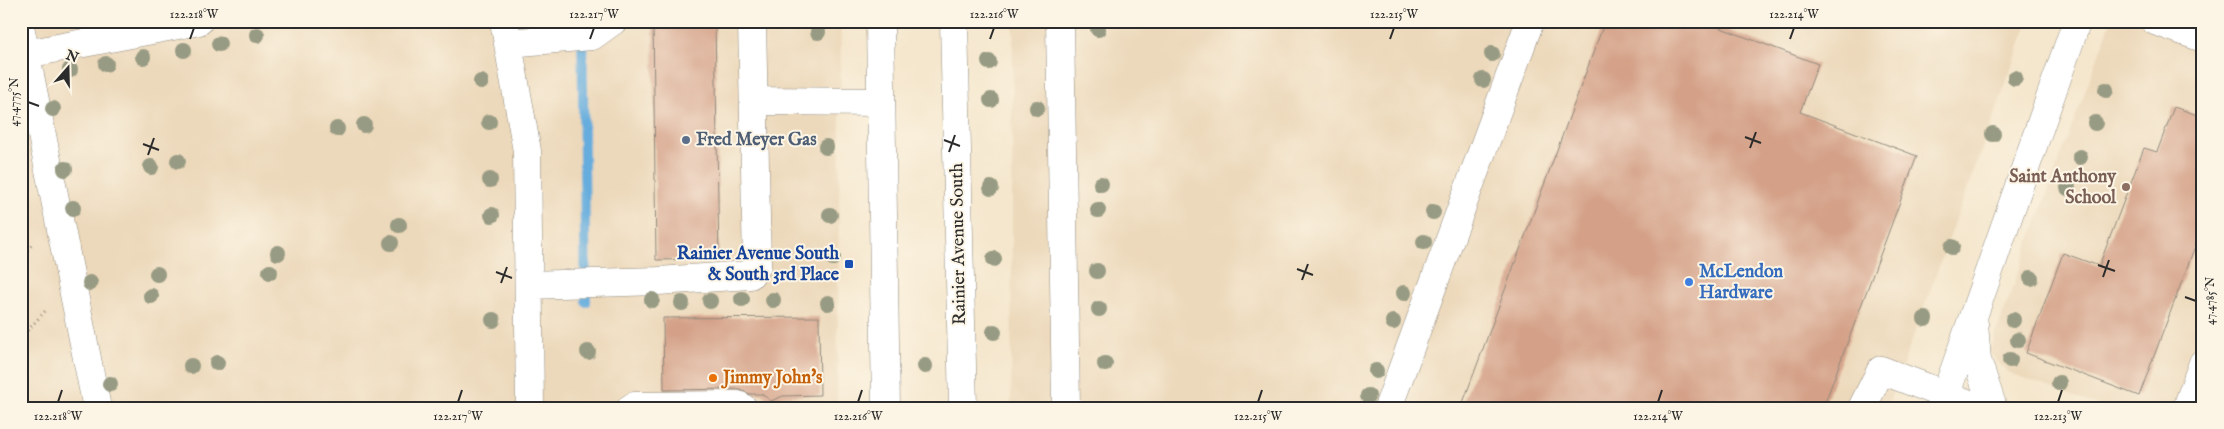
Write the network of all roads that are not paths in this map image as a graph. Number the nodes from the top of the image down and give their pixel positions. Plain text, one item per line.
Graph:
1 (199, 21) edge
2 (613, 21) edge
3 (752, 21) edge
4 (880, 21) edge
5 (954, 21) edge
6 (1060, 21) edge
7 (1530, 21) edge
8 (2077, 21) edge
9 (2155, 21) edge
10 (506, 32) edge
11 (2203, 38) edge
12 (23, 47) edge
13 (754, 101) junction
14 (881, 102) junction
15 (529, 285) junction
16 (1973, 318) junction
17 (2203, 363) edge
18 (1944, 402) edge
19 (97, 408) edge
20 (530, 408) edge
21 (630, 408) edge
22 (742, 408) edge
23 (886, 408) edge
24 (964, 408) edge
25 (1066, 408) edge
26 (1388, 408) edge
27 (1862, 408) edge
28 (1980, 408) edge
29 (1993, 408) edge
30 (2186, 408) edge

1 - 12 main road
2 - 10 main road
3 - 13 main road
4 - 14 main road
5 - 24 main road, Rainier Avenue South
6 - 25 main road
7 - 26 main road
8 - 16 main road
9 - 11 main road
10 - 15 main road
12 - 19 main road
13 - 14 main road
13 - 15 main road
14 - 23 main road
15 - 20 main road
16 - 18 main road
16 - 29 main road
17 - 30 main road
18 - 27 main road
18 - 28 main road
21 - 22 main road

